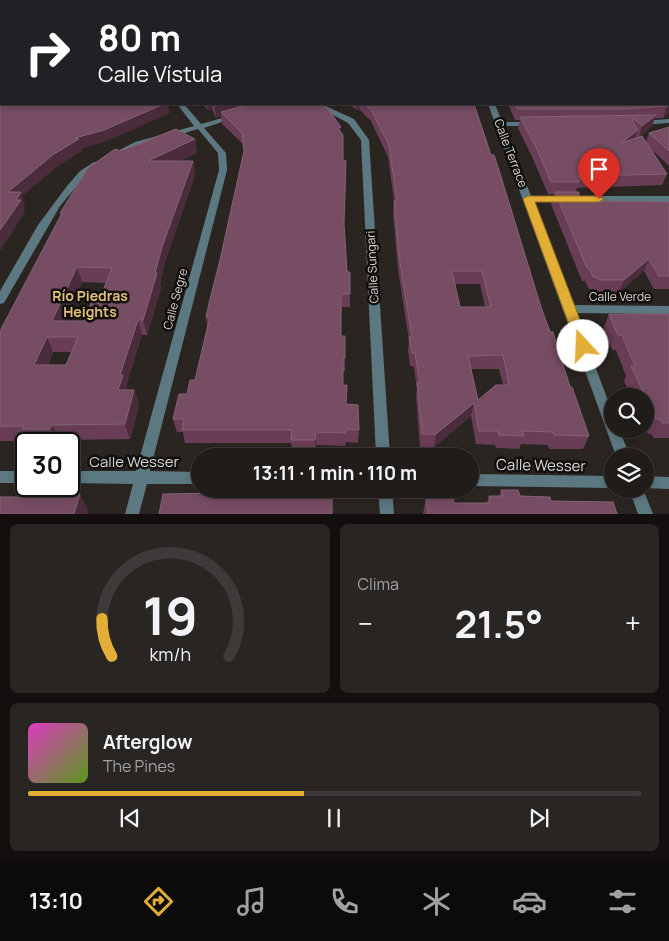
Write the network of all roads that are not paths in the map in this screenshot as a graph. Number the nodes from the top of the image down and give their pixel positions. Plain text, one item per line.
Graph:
1 (181, 105) edge
2 (318, 105) edge
3 (492, 105) edge
4 (246, 113) edge
5 (669, 121) edge
6 (500, 124) junction
7 (538, 124) edge
8 (634, 124) edge
9 (201, 126) junction
10 (528, 199) junction
11 (669, 199) edge
12 (0, 300) edge
13 (570, 310) junction
14 (669, 310) edge
15 (604, 403) edge
16 (383, 448) edge
17 (0, 476) edge
18 (15, 477) edge
19 (80, 477) edge
20 (141, 477) junction
21 (191, 478) edge
22 (479, 480) edge
23 (604, 482) edge
24 (654, 482) edge
25 (669, 482) edge
26 (386, 498) edge
27 (640, 498) edge
28 (132, 514) edge
29 (387, 514) edge
30 (646, 514) edge

1 - 9 street, Calle Segre
2 - 16 street, Calle Sungari
3 - 6 street, Calle Terrace
4 - 9 street
5 - 8 street
6 - 7 street
6 - 10 street, Calle Terrace
9 - 12 street
9 - 20 street, Calle Segre
10 - 11 street
10 - 13 street, Calle Terrace
13 - 14 street, Calle Verde
13 - 15 street, Calle Terrace
17 - 18 street
19 - 20 street, Calle Wesser
20 - 21 street, Calle Wesser
20 - 28 street, Calle Segre
22 - 23 street, Calle Wesser
24 - 25 street
26 - 29 street
27 - 30 street

